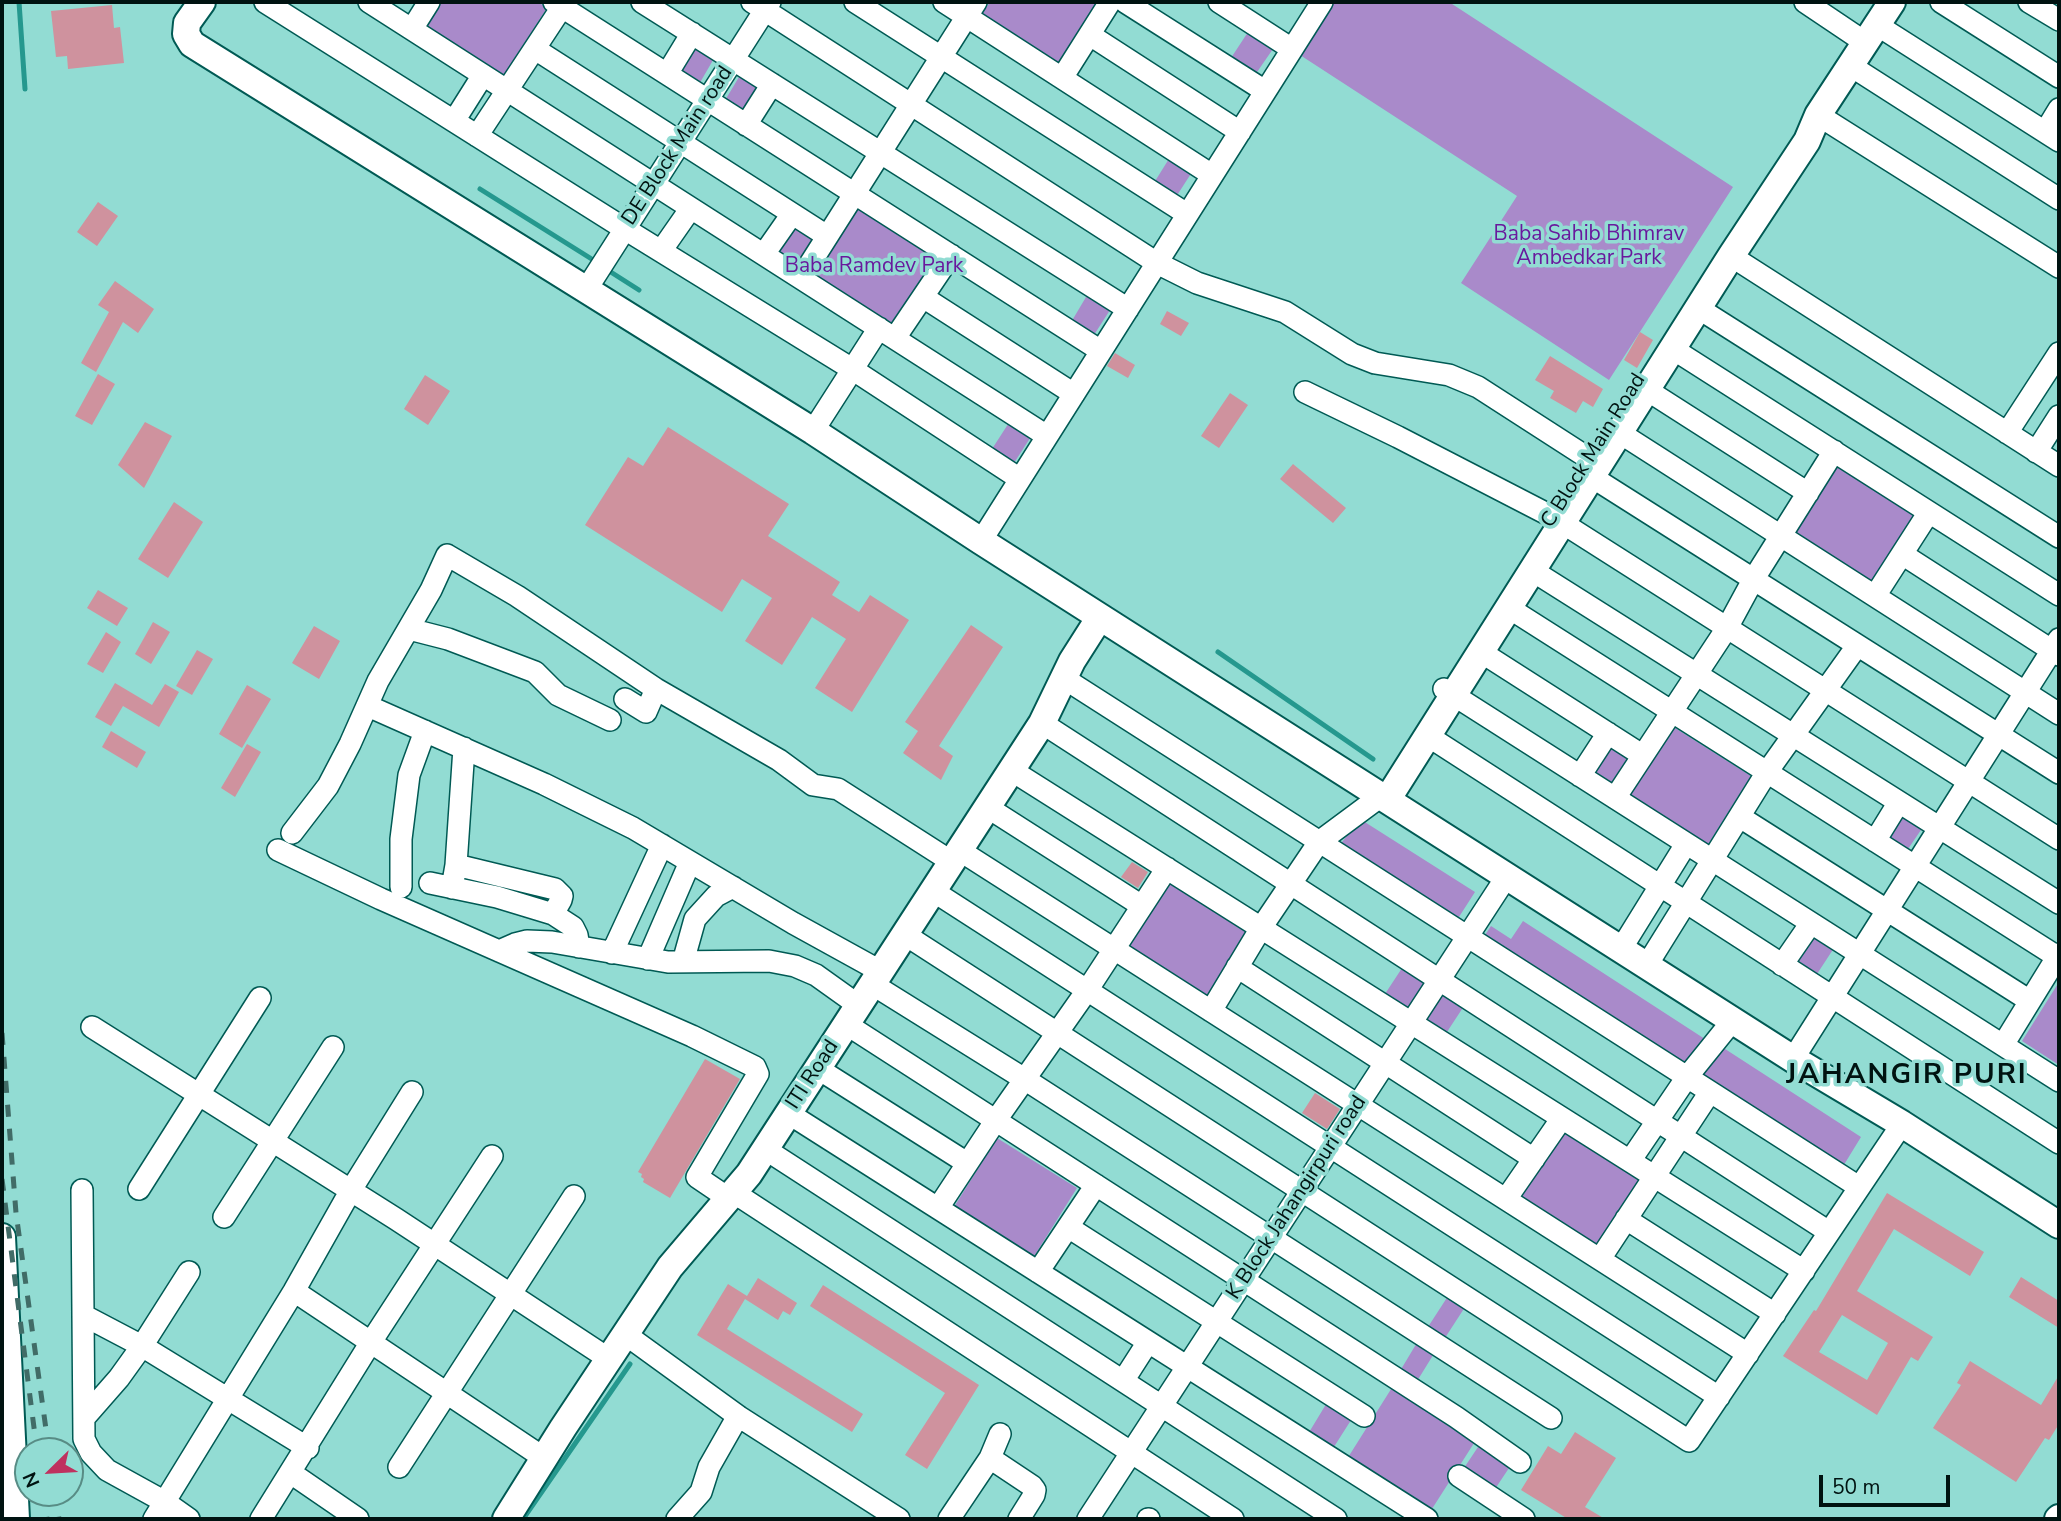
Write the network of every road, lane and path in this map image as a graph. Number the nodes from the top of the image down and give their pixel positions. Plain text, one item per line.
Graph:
1 (202, 2) edge
2 (265, 2) edge
3 (369, 2) edge
4 (429, 2) edge
5 (642, 2) edge
6 (855, 2) edge
7 (944, 2) edge
8 (1110, 2) edge
9 (1125, 2) edge
10 (1219, 2) edge
11 (1322, 2) edge
12 (1892, 2) edge
13 (1941, 2) edge
14 (2029, 2) edge
15 (1809, 3) edge
16 (558, 4) edge
17 (762, 4) edge
18 (972, 9) edge
19 (2059, 20) edge
20 (412, 29) junction
21 (692, 33) junction
22 (1872, 34) junction
23 (1090, 35) junction
24 (534, 49) junction
25 (1292, 49) junction
26 (941, 57) junction
27 (733, 59) junction
28 (1851, 66) junction
29 (667, 74) junction
30 (483, 75) junction
31 (2059, 77) edge
32 (1062, 78) junction
33 (772, 84) junction
34 (507, 90) junction
35 (1265, 91) junction
36 (707, 100) junction
37 (911, 104) junction
38 (2059, 109) edge
39 (1818, 115) junction
40 (454, 121) junction
41 (746, 125) junction
42 (1240, 132) junction
43 (477, 136) junction
44 (2052, 137) edge
45 (680, 142) junction
46 (880, 152) junction
47 (1212, 175) junction
48 (653, 184) junction
49 (854, 193) junction
50 (2059, 198) edge
51 (691, 208) junction
52 (792, 214) junction
53 (1187, 214) junction
54 (625, 229) junction
55 (827, 236) junction
56 (661, 251) junction
57 (764, 254) junction
58 (951, 255) junction
59 (1731, 256) junction
60 (1157, 263) junction
61 (2059, 267) edge
62 (801, 278) junction
63 (586, 290) junction
64 (923, 297) junction
65 (1698, 308) junction
66 (1128, 309) junction
67 (887, 333) junction
68 (1673, 349) junction
69 (1101, 351) junction
70 (2059, 353) edge
71 (852, 369) junction
72 (1647, 390) junction
73 (1305, 392) dead end
74 (1074, 394) junction
75 (2059, 416) edge
76 (813, 431) junction
77 (1620, 433) junction
78 (2007, 433) junction
79 (1048, 436) junction
80 (1834, 451) junction
81 (2036, 452) junction
82 (2059, 466) edge
83 (1593, 467) junction
84 (1020, 479) junction
85 (1808, 493) junction
86 (1929, 512) junction
87 (1558, 520) junction
88 (1782, 537) junction
89 (2059, 537) edge
90 (981, 541) junction
91 (1902, 554) junction
92 (1532, 571) junction
93 (1753, 580) junction
94 (2059, 595) edge
95 (1875, 596) junction
96 (1509, 608) junction
97 (1100, 617) junction
98 (1727, 628) junction
99 (409, 629) junction
100 (1857, 646) junction
101 (2057, 648) edge
102 (1481, 652) junction
103 (1696, 673) junction
104 (1065, 679) junction
105 (656, 689) junction
106 (1825, 691) junction
107 (2025, 692) junction
108 (1449, 693) junction
109 (625, 699) dead end
110 (368, 706) junction
111 (1671, 711) junction
112 (2059, 714) edge
113 (610, 720) dead end
114 (1042, 723) junction
115 (425, 731) junction
116 (1608, 733) junction
117 (1428, 736) junction
118 (1793, 736) junction
119 (1998, 736) junction
120 (464, 748) junction
121 (1643, 755) junction
122 (1011, 770) junction
123 (1767, 772) junction
124 (2059, 773) edge
125 (1580, 776) junction
126 (1968, 783) junction
127 (1382, 797) junction
128 (1615, 798) junction
129 (1899, 802) junction
130 (987, 807) junction
131 (1740, 817) junction
132 (1940, 828) junction
133 (292, 833) dead end
134 (2059, 839) edge
135 (1875, 841) junction
136 (1319, 842) junction
137 (1686, 844) junction
138 (662, 845) junction
139 (278, 850) dead end
140 (955, 856) junction
141 (1713, 861) junction
142 (690, 862) junction
143 (456, 865) junction
144 (1915, 866) junction
145 (1167, 868) junction
146 (1507, 876) junction
147 (430, 883) dead end
148 (1290, 884) junction
149 (1660, 886) junction
150 (401, 887) dead end
151 (733, 887) junction
152 (452, 888) junction
153 (933, 891) junction
154 (1686, 903) junction
155 (2059, 903) edge
156 (1142, 906) junction
157 (1887, 911) junction
158 (553, 914) junction
159 (1811, 923) junction
160 (1261, 928) junction
161 (904, 934) junction
162 (1467, 937) junction
163 (579, 947) junction
164 (1114, 949) junction
165 (1620, 949) junction
166 (499, 951) junction
167 (612, 953) junction
168 (1860, 954) junction
169 (2059, 956) edge
170 (648, 959) junction
171 (683, 962) junction
172 (1647, 965) junction
173 (1782, 965) junction
174 (1237, 967) junction
175 (1439, 980) junction
176 (1088, 989) junction
177 (864, 996) junction
178 (1832, 997) junction
179 (260, 998) dead end
180 (2030, 1001) junction
181 (1211, 1011) junction
182 (1733, 1020) junction
183 (1411, 1023) junction
184 (92, 1027) dead end
185 (1056, 1035) junction
186 (2003, 1045) junction
187 (333, 1046) dead end
188 (1793, 1059) junction
189 (1385, 1063) junction
190 (817, 1068) junction
191 (1687, 1077) junction
192 (1026, 1080) junction
193 (2059, 1081) edge
194 (412, 1091) dead end
195 (1710, 1092) junction
196 (198, 1094) junction
197 (1358, 1105) junction
198 (788, 1113) junction
199 (1562, 1118) junction
200 (996, 1120) junction
201 (1658, 1121) junction
202 (1902, 1124) junction
203 (1681, 1136) junction
204 (271, 1140) junction
205 (2059, 1143) edge
206 (1330, 1147) junction
207 (765, 1149) junction
208 (492, 1156) dead end
209 (1534, 1159) junction
210 (1630, 1161) junction
211 (967, 1163) junction
212 (1654, 1176) junction
213 (1096, 1185) junction
214 (1859, 1187) junction
215 (139, 1189) dead end
216 (82, 1190) dead end
217 (351, 1190) junction
218 (1301, 1193) junction
219 (730, 1195) junction
220 (574, 1196) dead end
221 (1506, 1199) junction
222 (938, 1208) junction
223 (224, 1217) dead end
224 (1626, 1219) junction
225 (2059, 1225) edge
226 (1068, 1227) junction
227 (1829, 1232) junction
228 (2, 1237) edge
229 (1271, 1239) junction
230 (434, 1245) junction
231 (1600, 1259) junction
232 (1804, 1271) junction
233 (189, 1272) dead end
234 (1038, 1272) junction
235 (1244, 1281) junction
236 (294, 1291) junction
237 (510, 1294) junction
238 (1775, 1314) junction
239 (83, 1315) junction
240 (1217, 1322) junction
241 (625, 1334) junction
242 (372, 1342) junction
243 (1148, 1342) junction
244 (142, 1346) junction
245 (1748, 1354) junction
246 (608, 1359) junction
247 (1187, 1367) junction
248 (1123, 1381) junction
249 (447, 1392) junction
250 (1719, 1397) junction
251 (230, 1398) junction
252 (1162, 1406) junction
253 (738, 1416) junction
254 (1364, 1416) dead end
255 (83, 1418) junction
256 (1551, 1418) dead end
257 (1000, 1434) dead end
258 (308, 1448) junction
259 (1131, 1453) junction
260 (544, 1458) junction
261 (990, 1458) junction
262 (1520, 1462) dead end
263 (399, 1467) dead end
264 (292, 1473) junction
265 (1459, 1476) dead end
266 (701, 1492) junction
267 (160, 1511) edge
268 (16, 1519) edge
269 (189, 1519) edge
270 (261, 1519) edge
271 (358, 1519) edge
272 (506, 1519) edge
273 (677, 1519) edge
274 (698, 1519) edge
275 (900, 1519) edge
276 (949, 1519) edge
277 (1019, 1519) edge
278 (1088, 1519) edge
279 (1233, 1519) edge
280 (1336, 1519) edge
281 (1427, 1519) edge
282 (1524, 1519) edge

1 - 63 street
2 - 40 street
3 - 20 street
4 - 20 street
5 - 21 street
6 - 26 street
7 - 18 street
8 - 23 street
9 - 35 street
10 - 25 street
11 - 25 street
12 - 22 street, C Block Main Road
13 - 31 street
14 - 19 street
15 - 22 street
16 - 24 street
16 - 29 street
17 - 27 street, DE Block Main road
17 - 37 street
18 - 26 street
18 - 32 street
20 - 30 street
21 - 27 street
21 - 29 street
22 - 28 street, C Block Main Road
22 - 44 street
23 - 32 street
23 - 42 street
24 - 34 street
24 - 45 street
25 - 35 street
26 - 37 street
26 - 53 street
27 - 33 street
27 - 36 street, DE Block Main road
28 - 39 street, C Block Main Road
28 - 50 street
29 - 36 street
30 - 34 street
30 - 40 street
32 - 47 street
33 - 41 street
33 - 46 street
34 - 43 street
34 - 48 street
35 - 42 street
36 - 41 street
36 - 45 street, DE Block Main road
37 - 46 street
37 - 60 street
38 - 44 street
39 - 59 street, C Block Main Road
39 - 61 street
39 - 83 street, C Block Main Road
40 - 43 street
41 - 49 street
42 - 47 street
43 - 54 street
45 - 48 street, DE Block Main road
45 - 52 street
46 - 49 street
46 - 66 street
47 - 53 street
48 - 51 street
48 - 54 street, DE Block Main road
49 - 55 street
49 - 58 street
51 - 56 street
51 - 57 street
52 - 55 street
52 - 57 street
53 - 60 street
54 - 56 street
54 - 63 street, DE Block Main road
55 - 62 street
56 - 71 street
57 - 62 street
58 - 64 street
58 - 69 street
59 - 65 street, C Block Main Road
59 - 78 street
60 - 66 street
60 - 83 street
62 - 67 street
63 - 76 street
64 - 67 street
64 - 74 street
65 - 68 street, C Block Main Road
65 - 89 street
66 - 69 street
67 - 71 street
67 - 79 street
68 - 72 street, C Block Main Road
68 - 80 street
69 - 74 street
70 - 78 street
71 - 76 street
71 - 84 street
72 - 77 street, C Block Main Road
72 - 85 street
73 - 87 street
74 - 79 street
75 - 81 street
76 - 90 street
77 - 83 street, C Block Main Road
77 - 88 street
78 - 81 street
79 - 84 street
80 - 85 street
80 - 86 street
81 - 82 street
83 - 87 street, C Block Main Road
83 - 93 street
84 - 90 street
85 - 88 street
86 - 91 street
86 - 94 street
87 - 92 street, C Block Main Road
87 - 98 street
87 - 108 street, C Block Main Road
88 - 93 street
88 - 95 street
90 - 97 street
91 - 95 street
91 - 101 street
92 - 96 street, C Block Main Road
92 - 103 street
93 - 98 street
93 - 100 street
95 - 107 street
96 - 102 street, C Block Main Road
96 - 111 street
97 - 104 street, ITI Road
97 - 127 street
98 - 103 street
98 - 106 street
99 - 105 street
99 - 110 street
99 - 113 street
100 - 106 street
100 - 119 street
101 - 107 street
102 - 108 street, C Block Main Road
102 - 116 street
103 - 111 street
103 - 118 street
104 - 114 street, ITI Road
104 - 136 street
105 - 109 street
105 - 140 street
106 - 118 street
106 - 126 street
107 - 112 street
107 - 119 street
108 - 117 street, C Block Main Road
108 - 125 street
108 - 127 street, C Block Main Road
110 - 115 street
110 - 133 street
111 - 121 street
111 - 123 street
114 - 122 street, ITI Road
114 - 148 street
115 - 120 street
115 - 150 street
116 - 121 street
116 - 125 street
117 - 127 street, C Block Main Road
117 - 149 street
118 - 123 street
118 - 129 street
119 - 124 street
119 - 126 street
120 - 138 street
120 - 143 street
121 - 128 street
122 - 130 street, ITI Road
122 - 145 street
123 - 131 street
123 - 135 street
125 - 128 street
126 - 132 street
126 - 134 street
127 - 136 street
127 - 146 street
128 - 137 street
129 - 132 street
129 - 135 street
130 - 140 street, ITI Road
130 - 156 street
131 - 141 street
131 - 157 street
132 - 144 street
132 - 155 street
135 - 144 street
136 - 148 street
136 - 162 street
137 - 141 street
137 - 149 street
138 - 142 street
138 - 167 street
139 - 166 street
140 - 153 street, ITI Road
140 - 164 street
141 - 154 street
141 - 159 street
142 - 151 street
142 - 170 street
143 - 152 street
143 - 158 street
144 - 157 street
144 - 169 street
145 - 156 street
145 - 160 street
146 - 162 street, K Block Jahangirpuri road
146 - 165 street
147 - 152 street
148 - 160 street
148 - 175 street
149 - 154 street
149 - 165 street
151 - 171 street
151 - 177 street
152 - 158 street
153 - 161 street, ITI Road
153 - 176 street
154 - 172 street
154 - 173 street
156 - 164 street
157 - 168 street
157 - 180 street
158 - 163 street
159 - 168 street
159 - 173 street
160 - 174 street
160 - 183 street
161 - 177 street, ITI Road
161 - 185 street
162 - 175 street, K Block Jahangirpuri road
162 - 191 street
163 - 166 street
163 - 167 street
164 - 176 street
164 - 181 street
165 - 172 street
166 - 219 street
167 - 170 street
168 - 178 street
168 - 186 street
169 - 180 street
170 - 171 street
171 - 177 street
172 - 182 street
173 - 178 street
174 - 181 street
174 - 189 street
175 - 183 street, K Block Jahangirpuri road
175 - 201 street
176 - 185 street
176 - 206 street
177 - 190 street, ITI Road
177 - 192 street
177 - 200 street
178 - 188 street
178 - 205 street
179 - 196 street
180 - 186 street
181 - 197 street
182 - 188 street
182 - 191 street
183 - 189 street, K Block Jahangirpuri road
183 - 199 street
184 - 196 street
185 - 192 street
185 - 218 street
186 - 193 street
187 - 204 street
188 - 202 street
189 - 197 street, K Block Jahangirpuri road
189 - 209 street
190 - 198 street, ITI Road
190 - 211 street
191 - 195 street
191 - 201 street
192 - 200 street
192 - 229 street
194 - 217 street
195 - 203 street
195 - 214 street
196 - 204 street
196 - 215 street
197 - 206 street, K Block Jahangirpuri road
197 - 221 street
198 - 207 street, ITI Road
198 - 222 street
199 - 209 street
199 - 210 street
200 - 211 street
200 - 213 street
201 - 203 street
201 - 210 street
202 - 214 street
202 - 225 street
203 - 212 street
203 - 227 street
204 - 217 street
204 - 223 street
206 - 218 street, K Block Jahangirpuri road
206 - 250 street
207 - 219 street, ITI Road
207 - 248 street
208 - 230 street
209 - 221 street
210 - 212 street
211 - 222 street
212 - 224 street
212 - 232 street
213 - 226 street
213 - 235 street
214 - 227 street
216 - 239 street
217 - 230 street
217 - 236 street
218 - 229 street, K Block Jahangirpuri road
218 - 250 street
219 - 241 street, ITI Road
219 - 259 street
220 - 237 street
221 - 231 street
222 - 234 street
224 - 231 street
224 - 238 street
226 - 234 street
226 - 240 street
227 - 232 street
228 - 268 street
229 - 235 street, K Block Jahangirpuri road
229 - 256 street
230 - 237 street
230 - 242 street
231 - 245 street
232 - 238 street
233 - 244 street
234 - 243 street
235 - 240 street, K Block Jahangirpuri road
235 - 262 street
236 - 242 street
236 - 251 street
237 - 246 street
237 - 249 street
238 - 245 street
239 - 244 street
239 - 255 street
240 - 247 street, K Block Jahangirpuri road
240 - 254 street
241 - 246 street, ITI Road
241 - 253 street
242 - 249 street
242 - 258 street
243 - 247 street
243 - 248 street
244 - 251 street
244 - 255 street
245 - 250 street
246 - 260 street, ITI Road
247 - 252 street, K Block Jahangirpuri road
247 - 281 street
248 - 252 street
249 - 260 street
249 - 263 street
251 - 258 street
251 - 267 street
252 - 259 street, K Block Jahangirpuri road
252 - 280 street
253 - 266 street
253 - 275 street
255 - 267 street
257 - 261 street
258 - 264 street
259 - 278 street, K Block Jahangirpuri road
259 - 279 street
260 - 272 street, ITI Road
261 - 276 street
261 - 277 street
264 - 270 street
264 - 271 street
265 - 282 street
266 - 273 street
266 - 274 street
267 - 269 street

